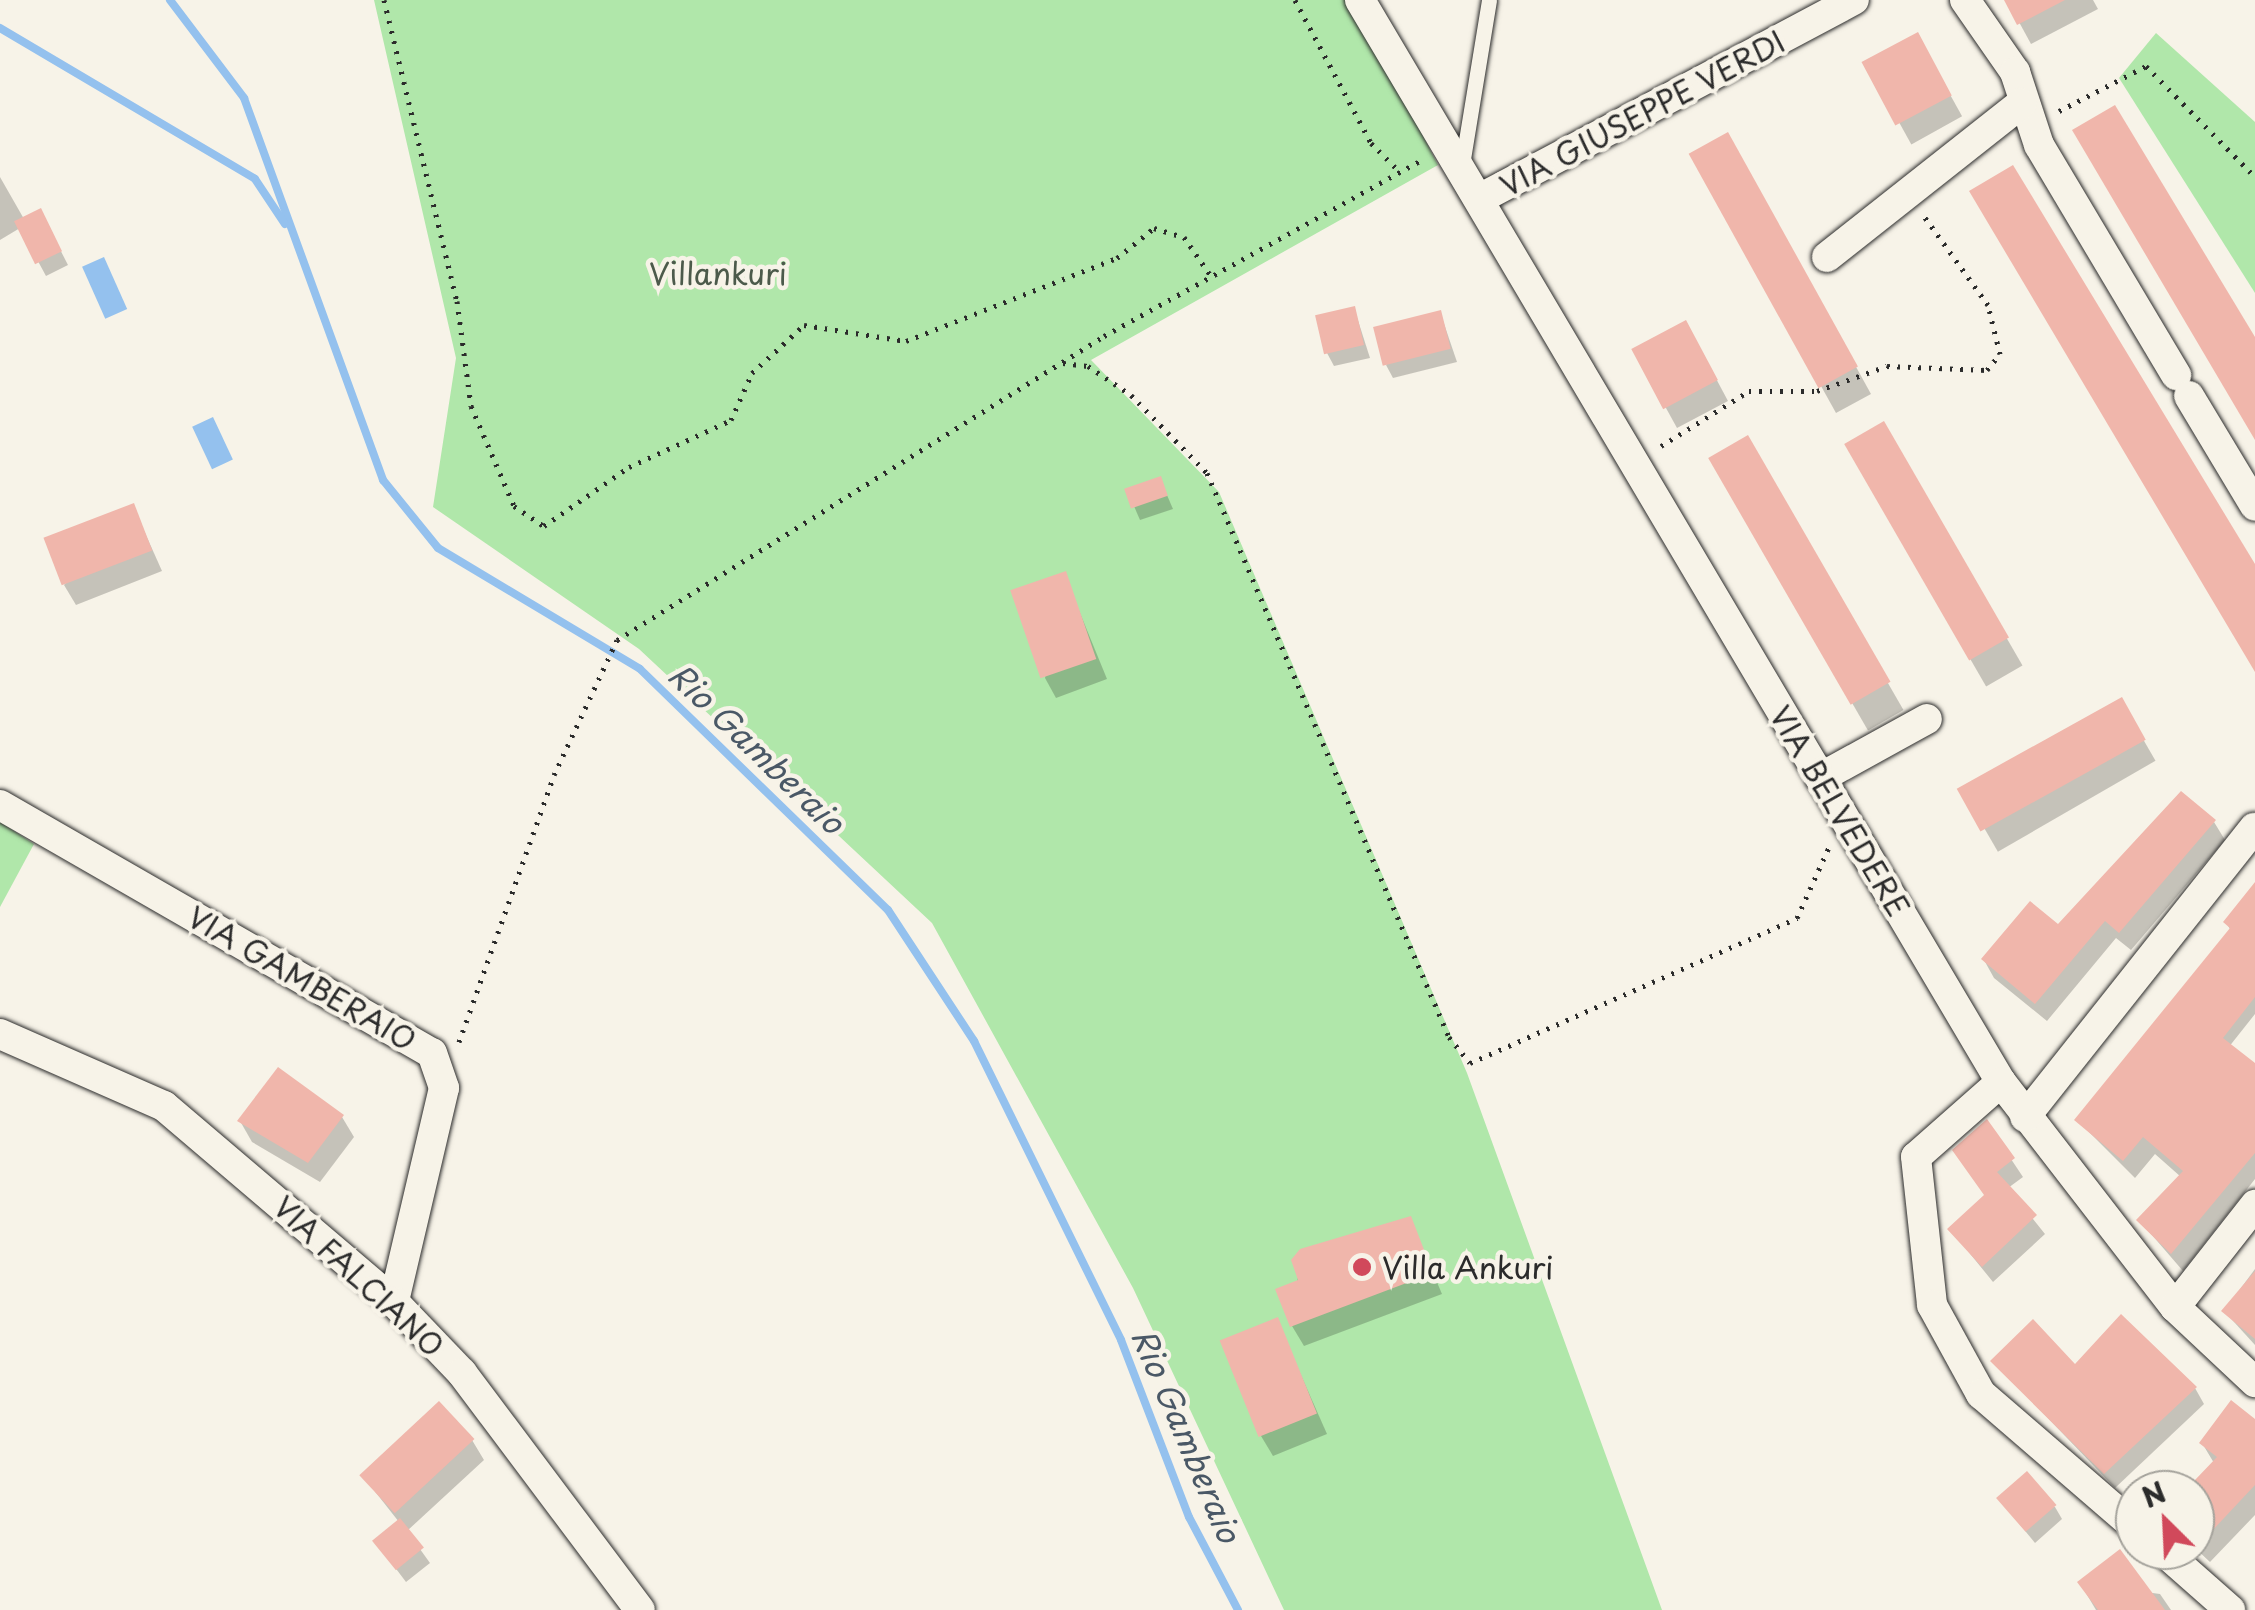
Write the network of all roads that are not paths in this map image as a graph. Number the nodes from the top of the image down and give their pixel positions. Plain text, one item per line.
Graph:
1 (1360, 0) edge
2 (1489, 0) edge
3 (1854, 0) edge
4 (1964, 0) edge
5 (2022, 102) junction
6 (1453, 158) junction
7 (1482, 197) junction
8 (1827, 257) dead end
9 (2255, 506) edge
10 (1927, 720) dead end
11 (1820, 778) junction
12 (0, 805) edge
13 (2254, 828) edge
14 (0, 1034) edge
15 (2001, 1082) junction
16 (2025, 1118) junction
17 (2255, 1205) edge
18 (394, 1302) junction
19 (2175, 1307) junction
20 (2255, 1382) edge
21 (2115, 1509) edge
22 (2185, 1570) edge
23 (640, 1610) edge
24 (2230, 1610) edge

1 - 6 street, VIA BELVEDERE
2 - 6 lane
3 - 7 street, VIA GIUSEPPE VERDI
4 - 5 street
5 - 8 street
5 - 9 street
6 - 7 street, VIA BELVEDERE
7 - 11 street, VIA BELVEDERE
10 - 11 street
11 - 15 street, VIA BELVEDERE
12 - 18 street, VIA GAMBERAIO
13 - 16 street
14 - 18 street, VIA FALCIANO
15 - 16 street, VIA BELVEDERE
15 - 21 street
16 - 19 street, VIA BELVEDERE
17 - 19 street
18 - 23 street, VIA FALCIANO
19 - 20 street, VIA BELVEDERE
22 - 24 street

